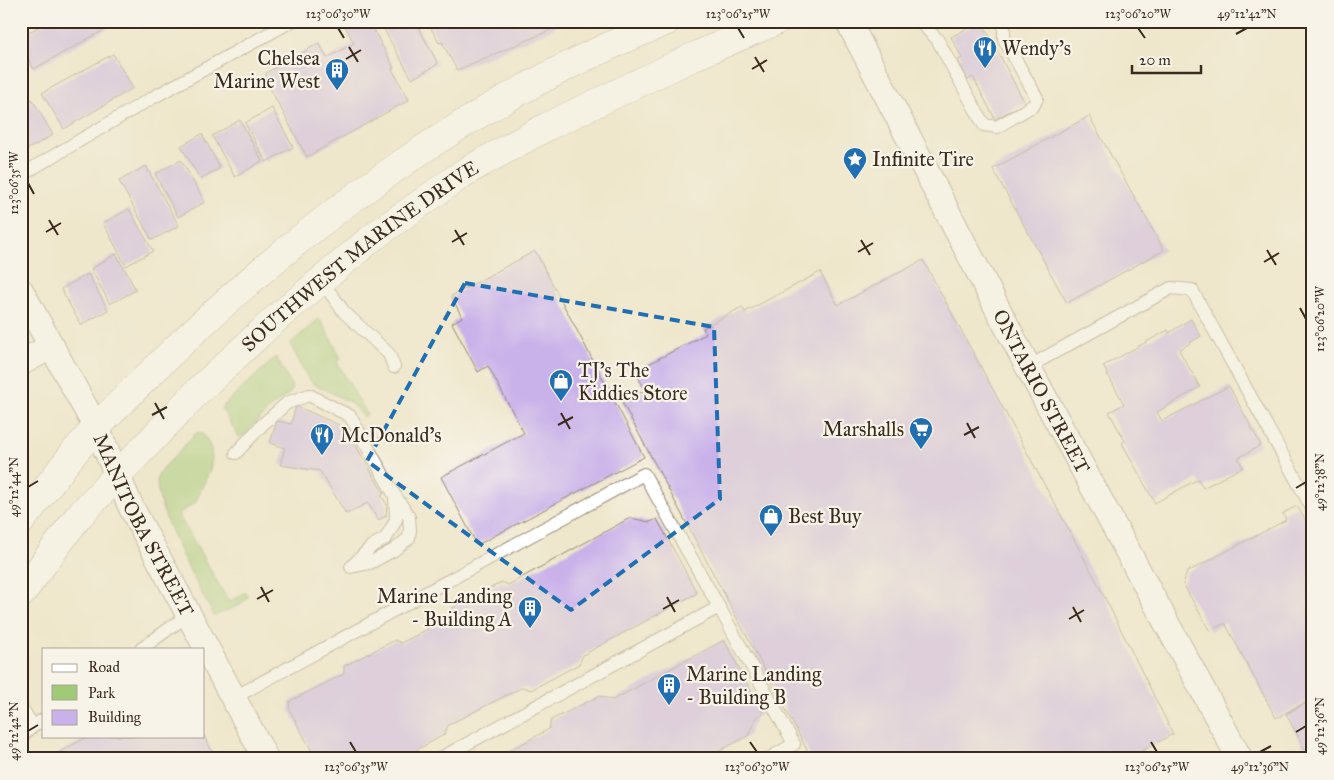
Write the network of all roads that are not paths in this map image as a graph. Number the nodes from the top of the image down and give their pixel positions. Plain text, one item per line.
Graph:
1 (292, 21) edge
2 (667, 21) edge
3 (776, 21) edge
4 (848, 21) edge
5 (921, 21) edge
6 (1004, 21) edge
7 (21, 175) edge
8 (321, 280) junction
9 (21, 291) edge
10 (52, 346) junction
11 (21, 363) edge
12 (394, 366) dead end
13 (1028, 367) junction
14 (97, 429) junction
15 (236, 453) dead end
16 (117, 474) junction
17 (395, 496) junction
18 (1313, 510) edge
19 (21, 521) edge
20 (21, 594) edge
21 (719, 607) junction
22 (188, 615) junction
23 (142, 648) edge
24 (233, 698) junction
25 (21, 706) edge
26 (39, 723) edge
27 (21, 737) edge
28 (266, 759) edge
29 (439, 759) edge
30 (768, 759) edge
31 (1240, 759) edge

1 - 7 lane
2 - 14 main road
3 - 8 main road, SOUTHWEST MARINE DRIVE
4 - 13 street, ONTARIO STREET
5 - 6 lane
8 - 12 lane
8 - 16 main road, SOUTHWEST MARINE DRIVE
9 - 10 street, MANITOBA STREET
10 - 11 street
10 - 14 street, MANITOBA STREET
13 - 18 lane
13 - 31 street, ONTARIO STREET
14 - 16 street, MANITOBA STREET
14 - 19 main road
15 - 17 lane
16 - 20 main road, SOUTHWEST MARINE DRIVE
16 - 22 street, MANITOBA STREET
17 - 17 lane
21 - 24 lane
21 - 29 lane
21 - 30 lane
22 - 23 lane
22 - 24 street, MANITOBA STREET
24 - 28 street, MANITOBA STREET
25 - 26 lane
26 - 27 lane

